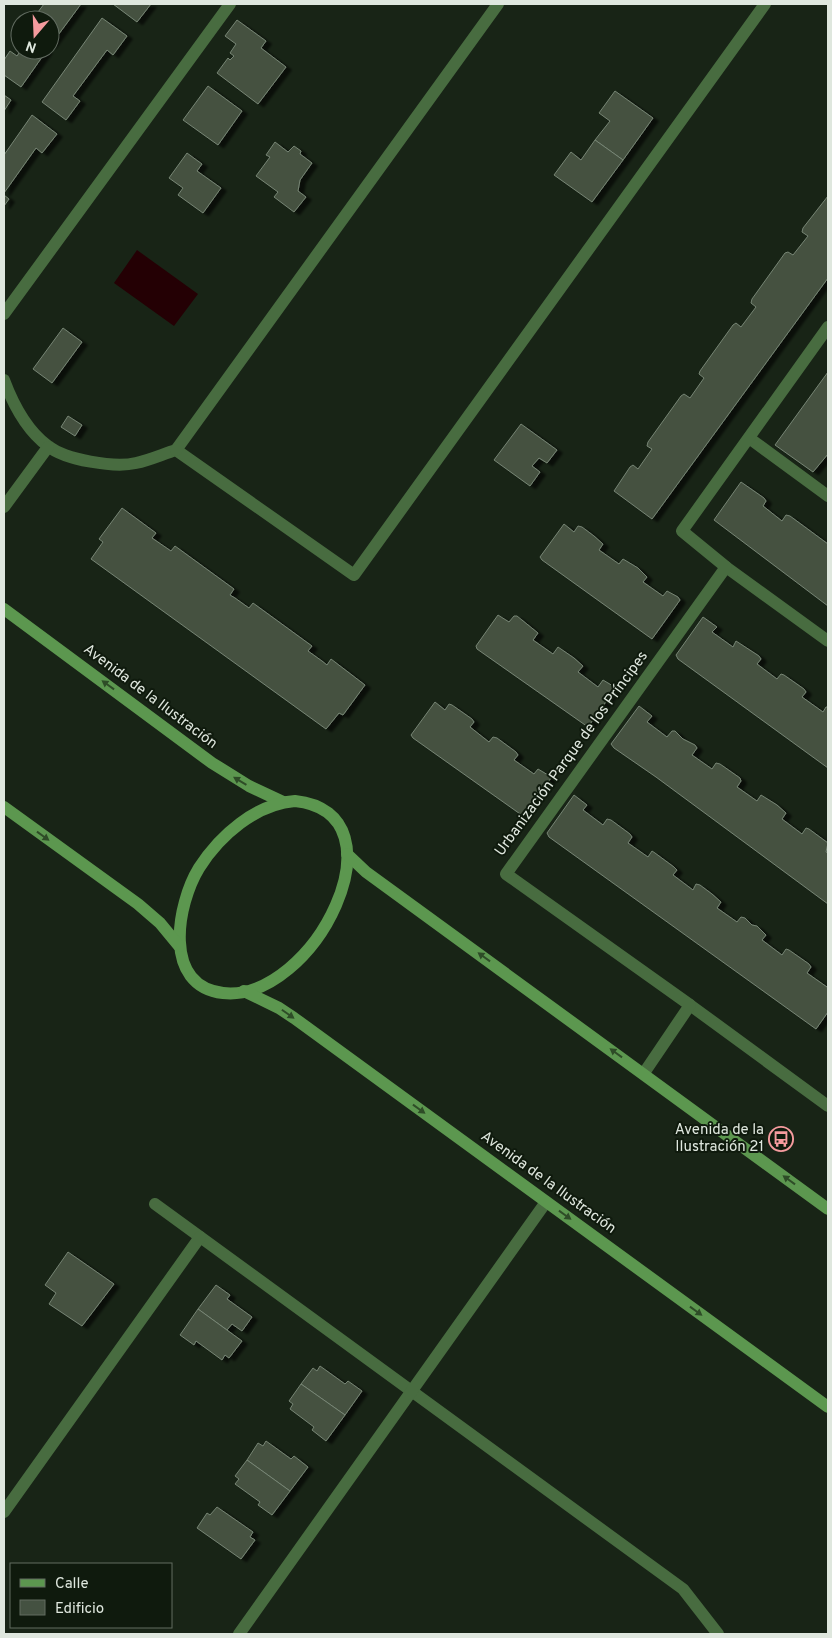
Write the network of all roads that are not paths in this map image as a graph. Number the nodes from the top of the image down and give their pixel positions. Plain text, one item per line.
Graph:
1 (230, 4) edge
2 (498, 4) edge
3 (765, 4) edge
4 (4, 314) edge
5 (828, 328) edge
6 (4, 380) edge
7 (749, 438) junction
8 (48, 447) junction
9 (176, 450) junction
10 (828, 496) edge
11 (4, 506) edge
12 (726, 567) junction
13 (4, 609) edge
14 (828, 641) edge
15 (283, 802) junction
16 (4, 807) edge
17 (347, 854) junction
18 (180, 946) junction
19 (244, 991) junction
20 (690, 1004) junction
21 (644, 1073) junction
22 (828, 1106) edge
23 (546, 1202) junction
24 (155, 1204) dead end
25 (828, 1209) edge
26 (200, 1237) junction
27 (412, 1389) junction
28 (828, 1407) edge
29 (4, 1512) edge
30 (239, 1634) edge
31 (718, 1634) edge

1 - 4 street
2 - 9 street
3 - 9 street
5 - 7 street
6 - 8 street
7 - 10 street
7 - 12 street
8 - 9 street
8 - 11 street
12 - 14 street
12 - 20 street, Urbanización Parque de los Príncipes
15 -> 13 street, Avenida de la Ilustración
15 - 17 street
15 - 18 street
16 -> 18 street
17 - 19 street
21 -> 17 street
18 - 19 street
19 -> 23 street, Avenida de la Ilustración
20 - 21 street
20 - 22 street, Urbanización Parque de los Príncipes
25 -> 21 street
23 - 27 street
23 -> 28 street, Avenida de la Ilustración
24 - 26 street
26 - 27 street
26 - 29 street
27 - 30 street
27 - 31 street

